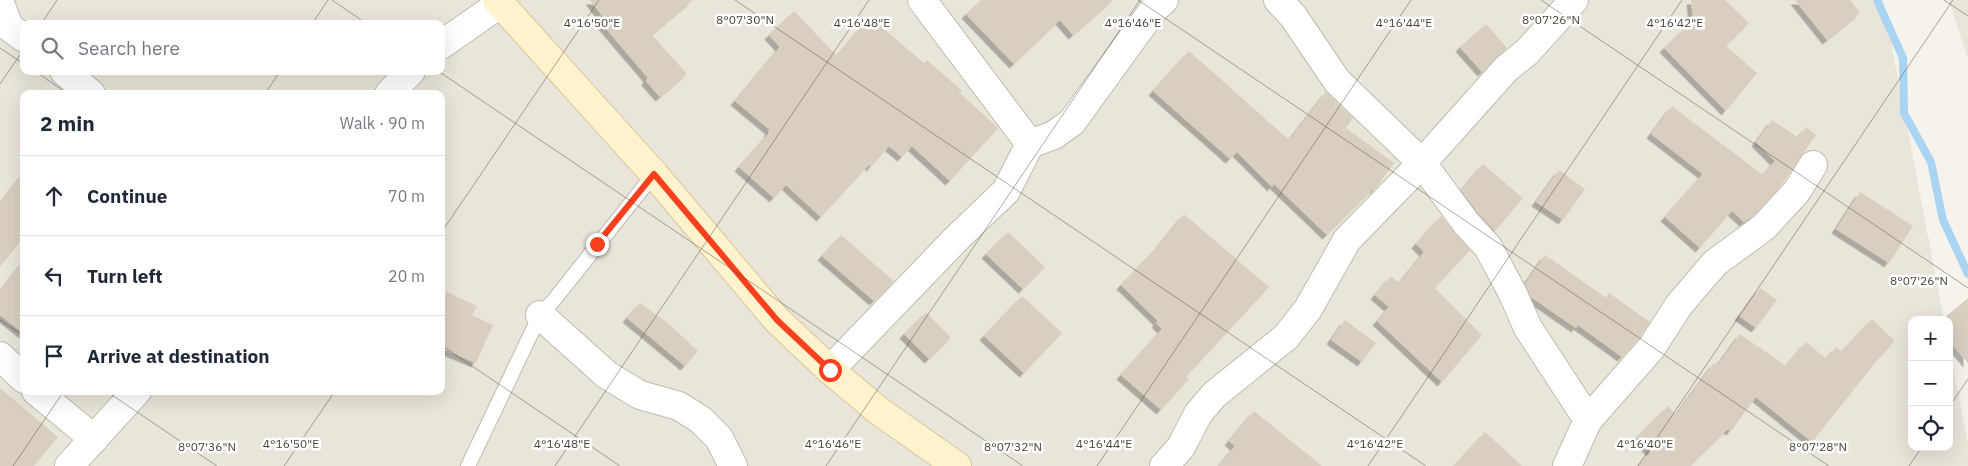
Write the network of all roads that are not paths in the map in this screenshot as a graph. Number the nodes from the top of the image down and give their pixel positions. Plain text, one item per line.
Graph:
1 (922, 0) edge
2 (1164, 0) edge
3 (1278, 0) edge
4 (1574, 0) edge
5 (499, 2) edge
6 (0, 3) edge
7 (20, 35) edge
8 (445, 42) edge
9 (69, 75) edge
10 (408, 75) edge
11 (86, 90) edge
12 (393, 90) edge
13 (1030, 144) junction
14 (1422, 163) junction
15 (1813, 165) dead end
16 (654, 174) junction
17 (540, 315) junction
18 (0, 356) edge
19 (830, 370) junction
20 (20, 375) edge
21 (41, 395) edge
22 (133, 395) edge
23 (1588, 420) junction
24 (94, 439) junction
25 (69, 466) edge
26 (468, 466) edge
27 (733, 466) edge
28 (957, 466) edge
29 (1164, 466) edge
30 (1567, 466) edge

1 - 13 street
2 - 13 street
3 - 14 street
4 - 14 street
5 - 8 street
5 - 16 main road
6 - 7 street
9 - 11 street
10 - 12 street
13 - 19 street
14 - 23 street
14 - 29 street
15 - 23 street
16 - 17 lane
16 - 19 main road
17 - 26 lane
17 - 27 street
18 - 20 street
19 - 28 main road
21 - 24 street
22 - 24 street
23 - 30 street
24 - 25 street

